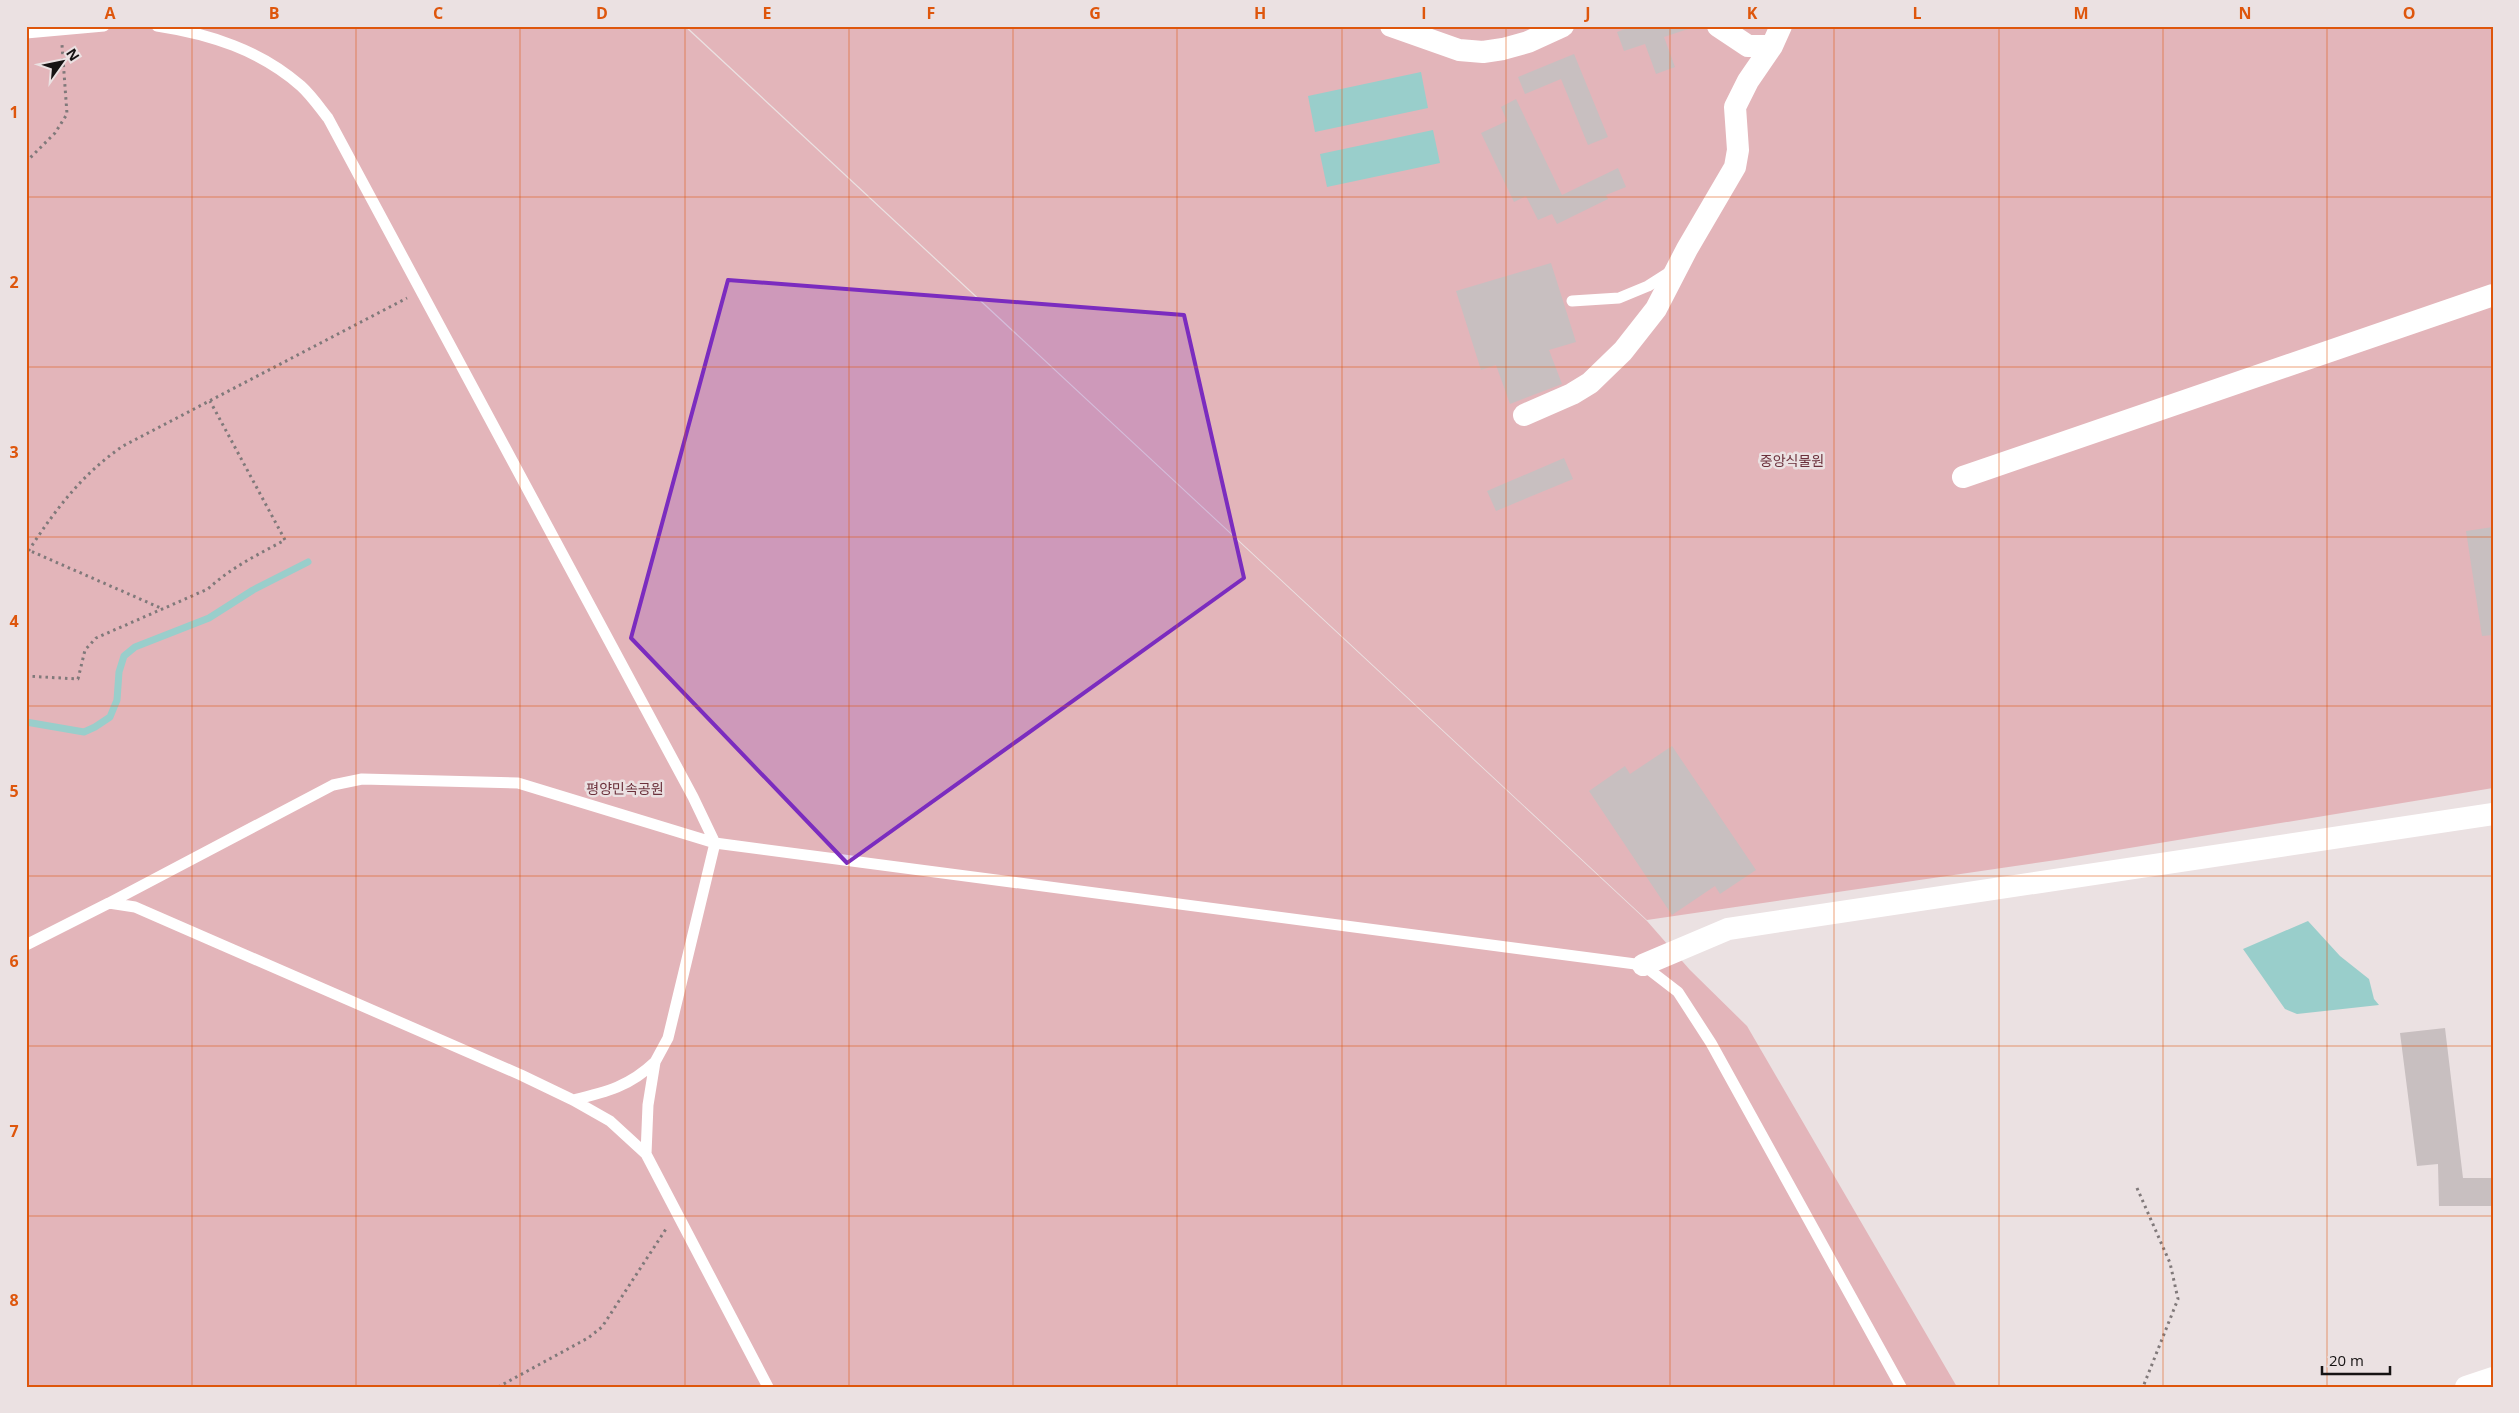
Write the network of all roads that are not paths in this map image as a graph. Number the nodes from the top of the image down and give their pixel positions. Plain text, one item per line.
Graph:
1 (104, 26) edge
2 (157, 26) edge
3 (1391, 26) edge
4 (1563, 26) edge
5 (1718, 26) edge
6 (26, 33) edge
7 (1776, 36) edge
8 (1678, 267) junction
9 (2493, 295) edge
10 (1572, 301) dead end
11 (1524, 415) dead end
12 (1963, 477) dead end
13 (2493, 814) edge
14 (715, 843) junction
15 (109, 903) junction
16 (26, 945) edge
17 (1643, 964) junction
18 (655, 1062) junction
19 (573, 1100) junction
20 (646, 1154) junction
21 (2493, 1378) edge
22 (768, 1387) edge
23 (1901, 1387) edge
24 (2466, 1387) edge

1 - 6 lane
2 - 14 lane
3 - 4 street
5 - 7 street
7 - 8 street
8 - 10 lane
8 - 11 street
9 - 12 street
13 - 17 street
14 - 15 lane
14 - 17 lane
14 - 18 lane
15 - 16 lane
15 - 19 lane
17 - 23 lane
18 - 19 lane
18 - 20 lane
19 - 20 lane
20 - 22 lane
21 - 24 street

